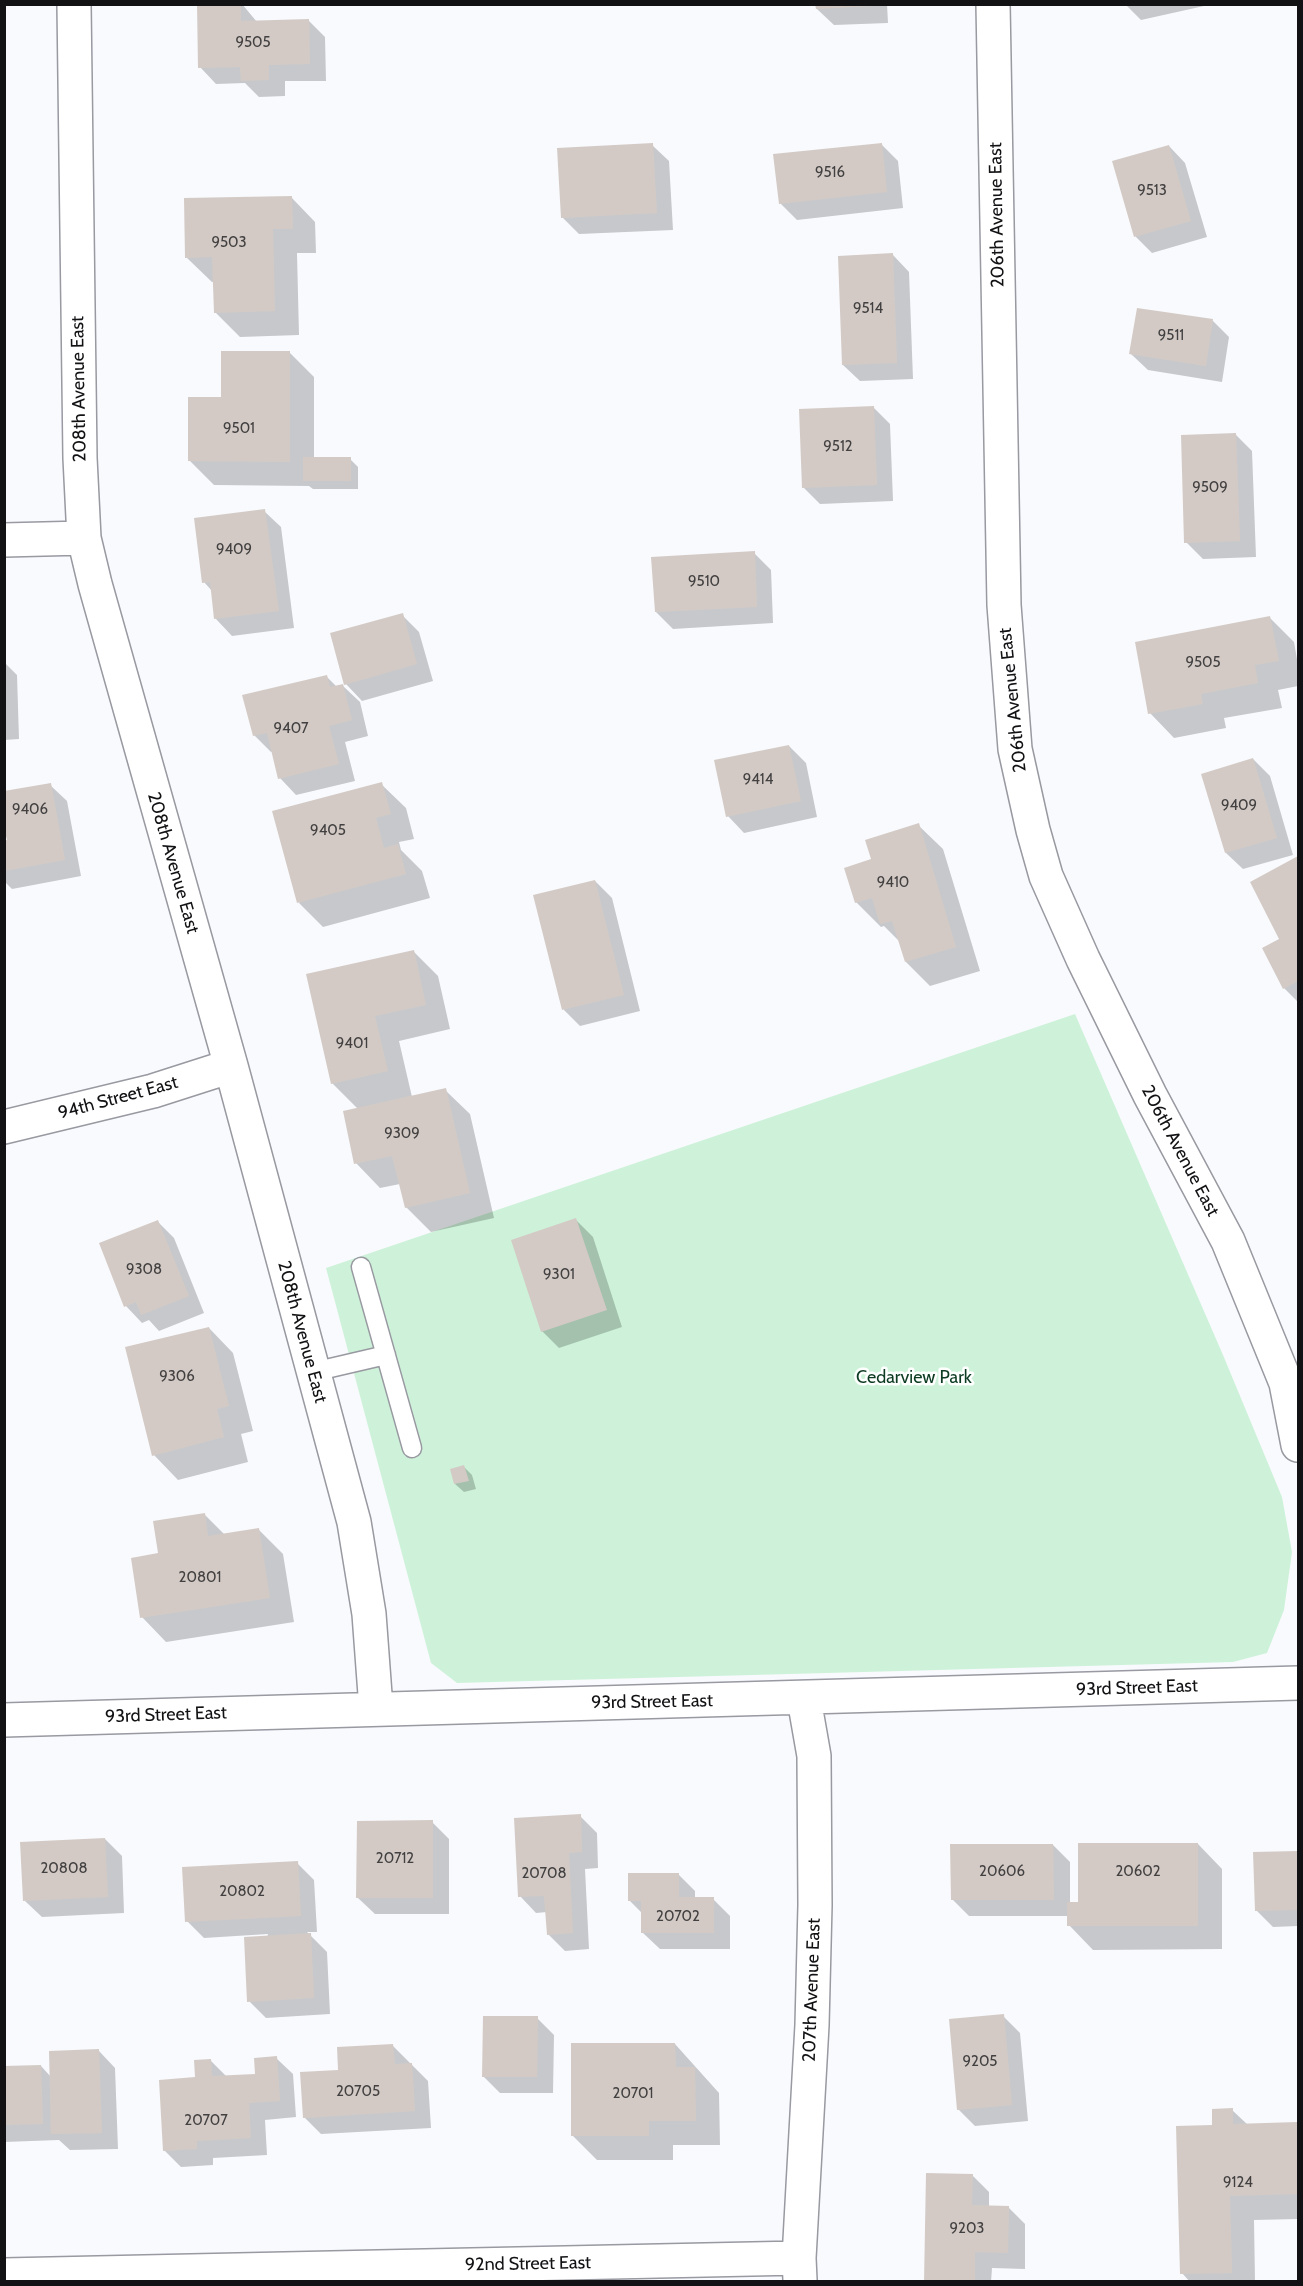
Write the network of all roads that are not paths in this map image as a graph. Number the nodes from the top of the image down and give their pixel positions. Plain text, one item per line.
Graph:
1 (74, 4) edge
2 (993, 4) edge
3 (84, 538) junction
4 (4, 540) edge
5 (231, 1066) junction
6 (4, 1127) edge
7 (362, 1267) dead end
8 (386, 1355) junction
9 (314, 1372) junction
10 (1299, 1445) edge
11 (412, 1448) dead end
12 (1299, 1683) edge
13 (804, 1699) junction
14 (376, 1708) junction
15 (4, 1720) edge
16 (800, 2270) edge
17 (4, 2275) edge

1 - 3 street, 208th Avenue East
2 - 10 street, 206th Avenue East
3 - 4 street
3 - 5 street, 208th Avenue East
5 - 6 street, 94th Street East
5 - 9 street, 208th Avenue East
7 - 8 lane
8 - 9 lane
8 - 11 lane
9 - 14 street, 208th Avenue East
12 - 13 street, 93rd Street East
13 - 14 street, 93rd Street East
13 - 16 street, 207th Avenue East
14 - 15 street, 93rd Street East
16 - 17 street, 92nd Street East

